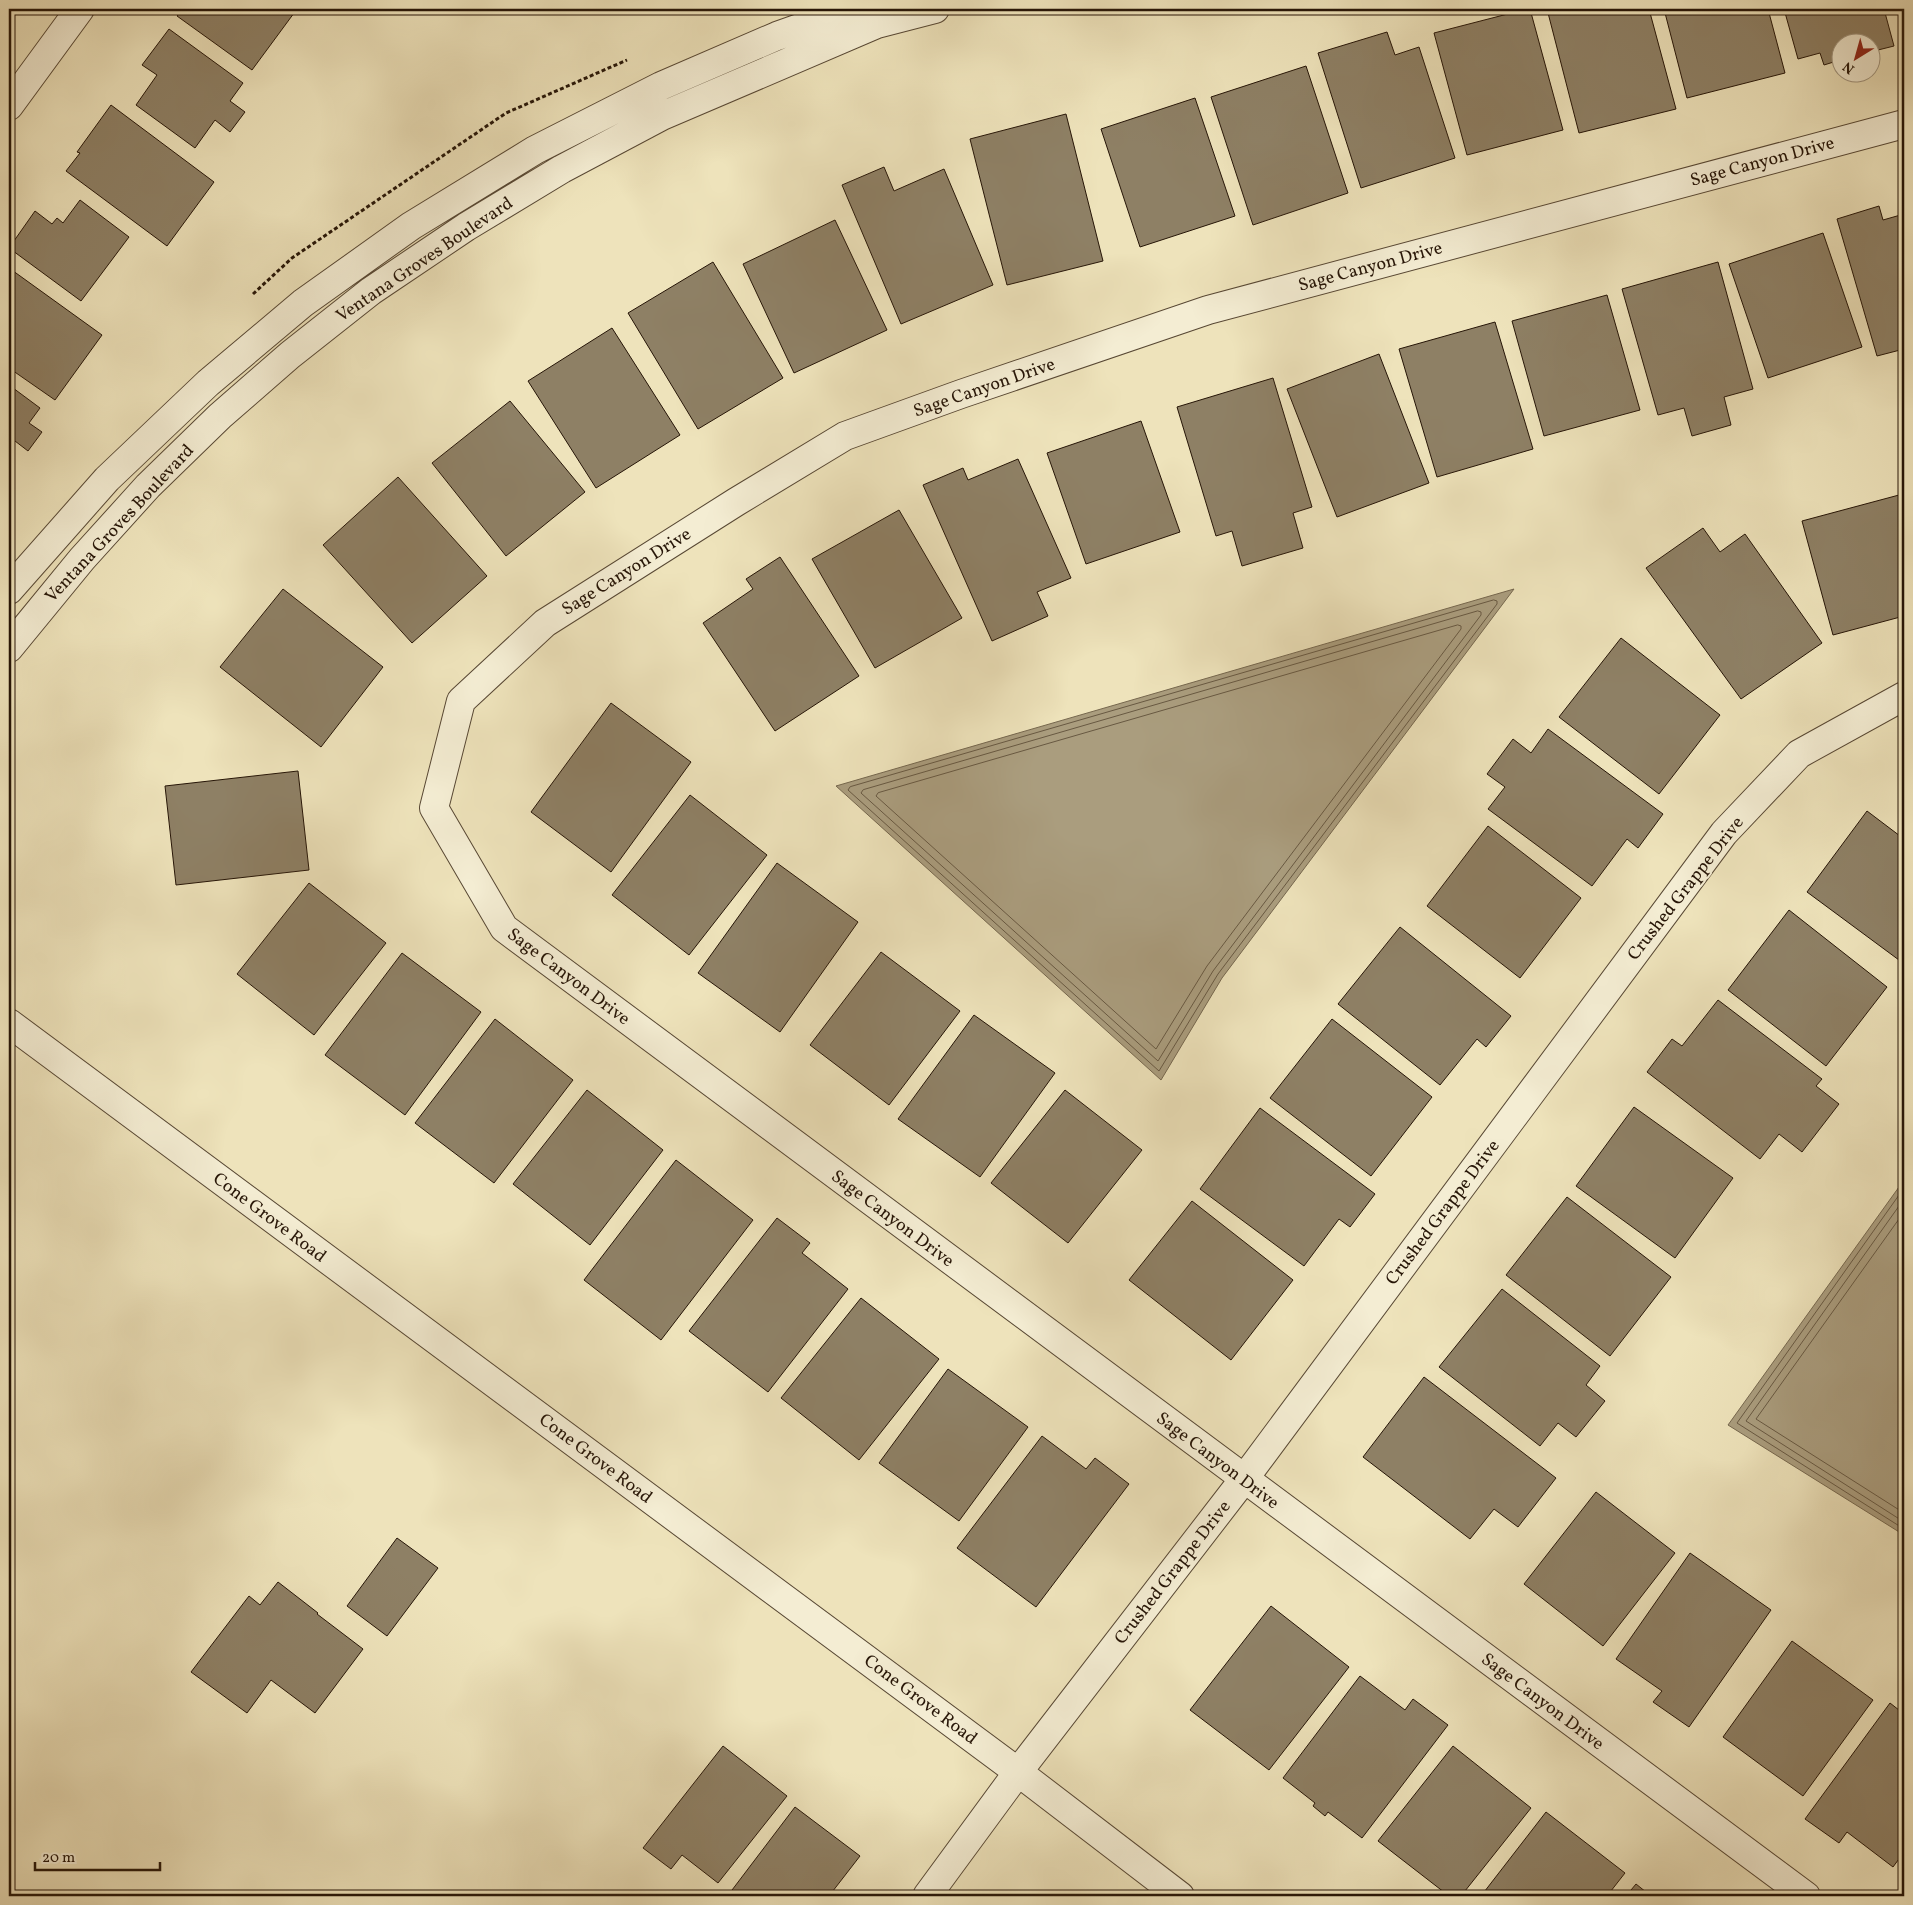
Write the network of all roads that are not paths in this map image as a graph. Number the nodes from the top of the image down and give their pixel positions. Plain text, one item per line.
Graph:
1 (80, 9) edge
2 (853, 9) edge
3 (935, 9) edge
4 (9, 106) edge
5 (1904, 124) edge
6 (9, 590) edge
7 (9, 648) edge
8 (1904, 696) edge
9 (9, 1022) edge
10 (1244, 1479) junction
11 (1018, 1772) junction
12 (927, 1896) edge
13 (1180, 1896) edge
14 (1806, 1896) edge

1 - 4 street
2 - 6 street, Ventana Groves Boulevard
3 - 7 street, Ventana Groves Boulevard
5 - 10 street, Sage Canyon Drive
8 - 10 street, Crushed Grappe Drive
9 - 11 street, Cone Grove Road
10 - 11 street, Crushed Grappe Drive
10 - 14 street, Sage Canyon Drive
11 - 12 street, Crushed Grappe Drive
11 - 13 street, Cone Grove Road

